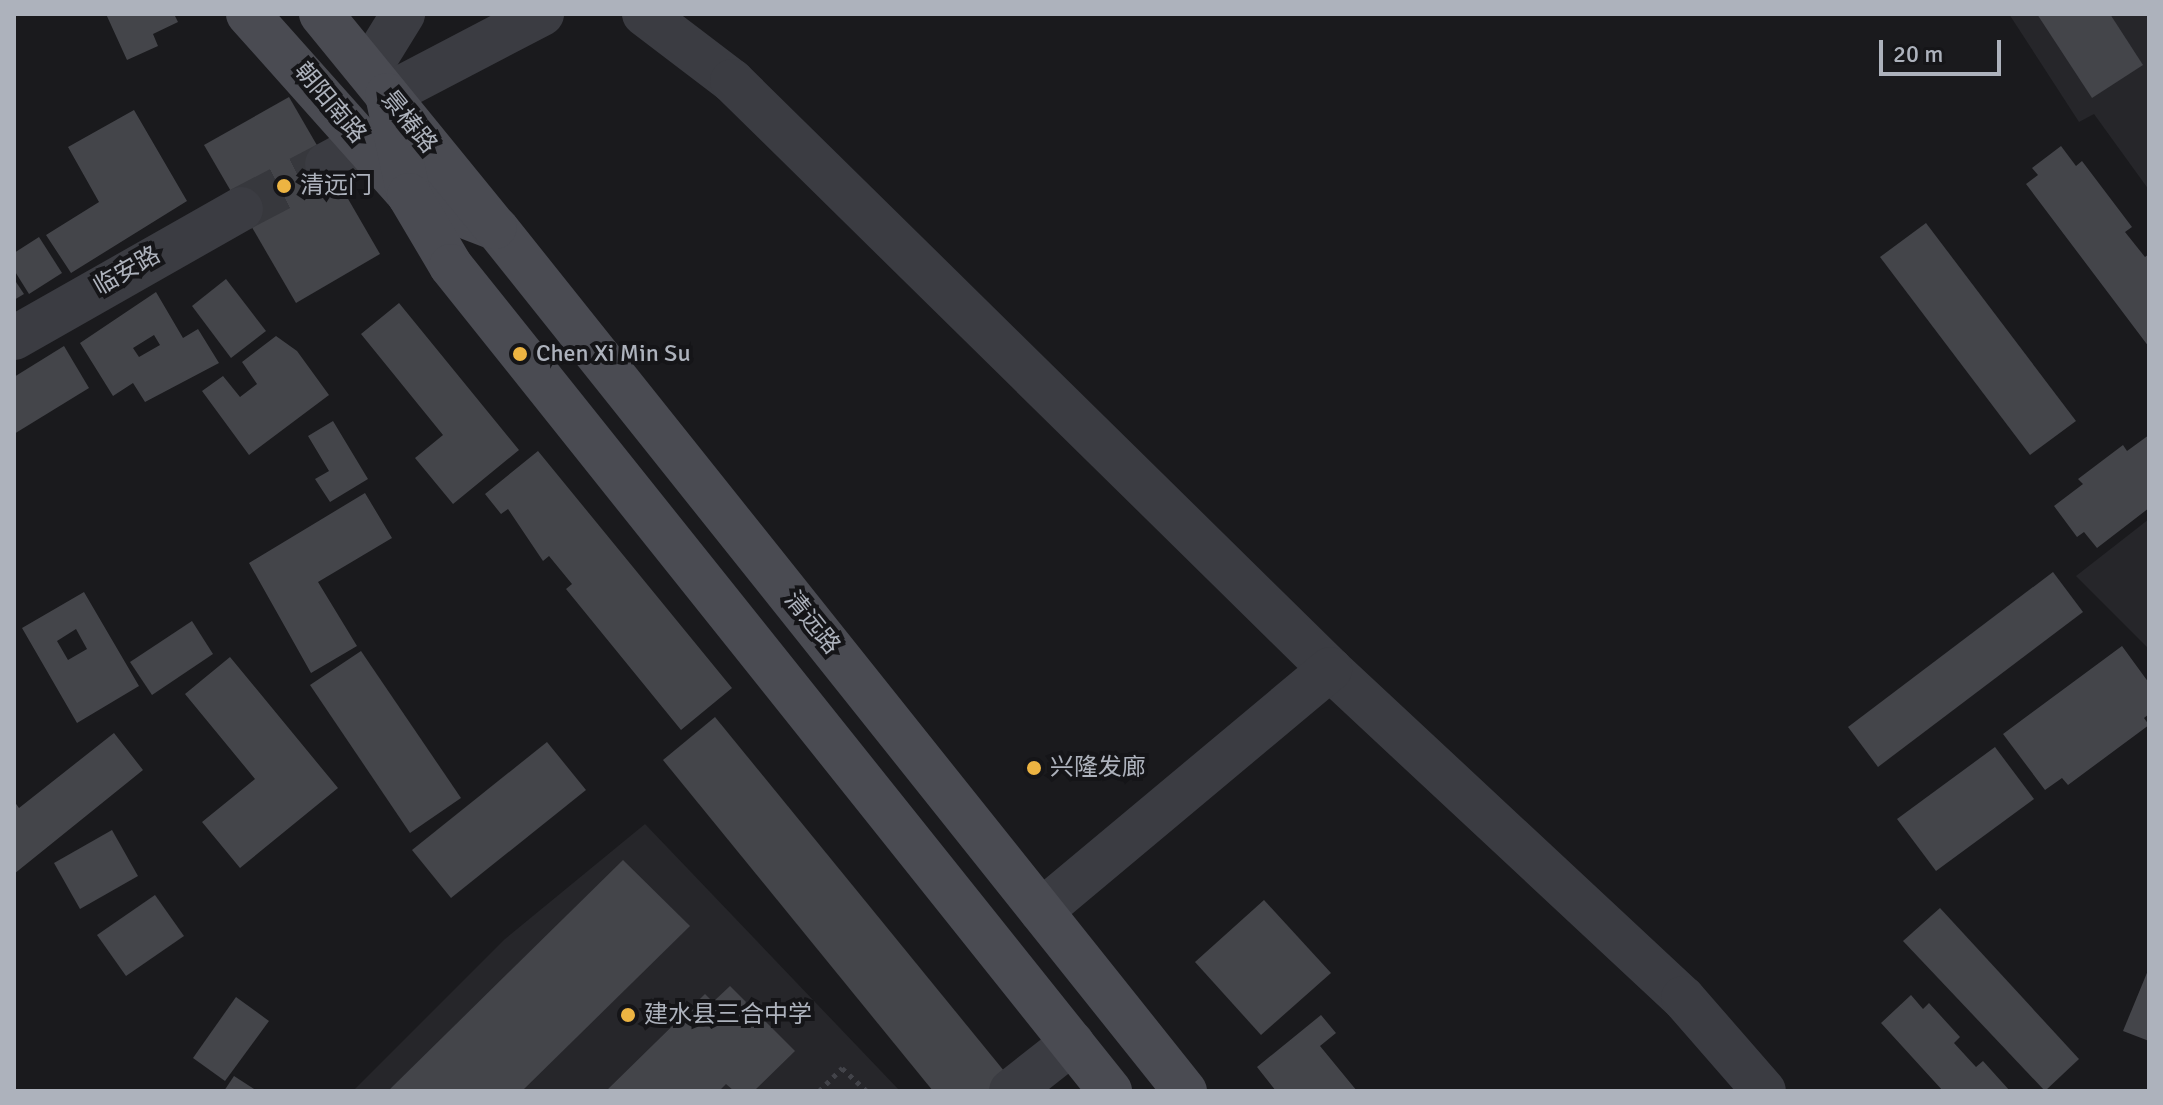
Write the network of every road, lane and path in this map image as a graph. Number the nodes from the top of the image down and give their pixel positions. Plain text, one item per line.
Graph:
1 (248, 14) edge
2 (321, 14) edge
3 (403, 14) edge
4 (542, 14) edge
5 (644, 14) edge
6 (378, 83) junction
7 (409, 195) junction
8 (241, 209) tunnel mouth
9 (497, 229) junction
10 (14, 338) edge
11 (1330, 669) junction
12 (1041, 911) junction
13 (1072, 1043) junction
14 (819, 1091) edge
15 (867, 1091) edge
16 (1011, 1091) edge
17 (1110, 1091) edge
18 (1185, 1091) edge
19 (1764, 1091) edge

1 - 7 main road, 朝阳南路
2 - 6 main road, 景椿路
3 - 6 street
4 - 6 street
5 - 11 street
6 - 7 main road
6 - 9 main road, 景椿路
7 - 9 main road
7 - 13 main road
8 - 10 street, 临安路
9 - 12 main road, 清远路
11 - 12 street
11 - 19 street
12 - 18 main road, 清远路
13 - 16 street
13 - 17 main road
14 - 15 path

